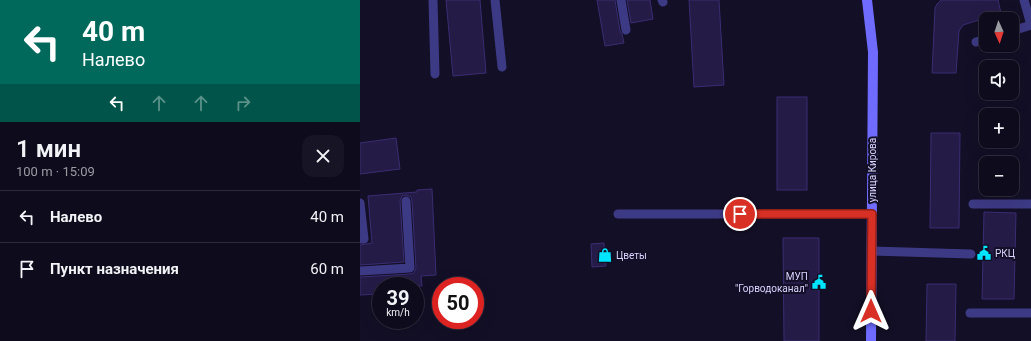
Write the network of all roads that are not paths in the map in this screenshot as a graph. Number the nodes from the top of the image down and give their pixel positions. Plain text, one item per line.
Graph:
1 (433, 0) edge
2 (495, 0) edge
3 (621, 0) edge
4 (867, 0) edge
5 (1024, 0) edge
6 (1031, 25) edge
7 (1019, 29) edge
8 (626, 30) dead end
9 (979, 41) edge
10 (976, 42) dead end
11 (502, 67) dead end
12 (435, 74) dead end
13 (406, 201) dead end
14 (360, 203) edge
15 (972, 204) dead end
16 (1031, 204) edge
17 (618, 214) dead end
18 (872, 214) junction
19 (360, 239) edge
20 (872, 251) junction
21 (971, 254) dead end
22 (360, 271) edge
23 (970, 313) dead end
24 (1031, 313) edge
25 (871, 341) edge

1 - 12 lane
2 - 11 lane
3 - 8 lane
4 - 18 main road, улица Кирова
5 - 6 lane
6 - 7 lane
9 - 10 lane
13 - 22 lane
14 - 19 lane
15 - 16 lane
17 - 18 lane
18 - 20 main road, улица Кирова
20 - 21 lane
20 - 25 main road, улица Кирова
23 - 24 lane

